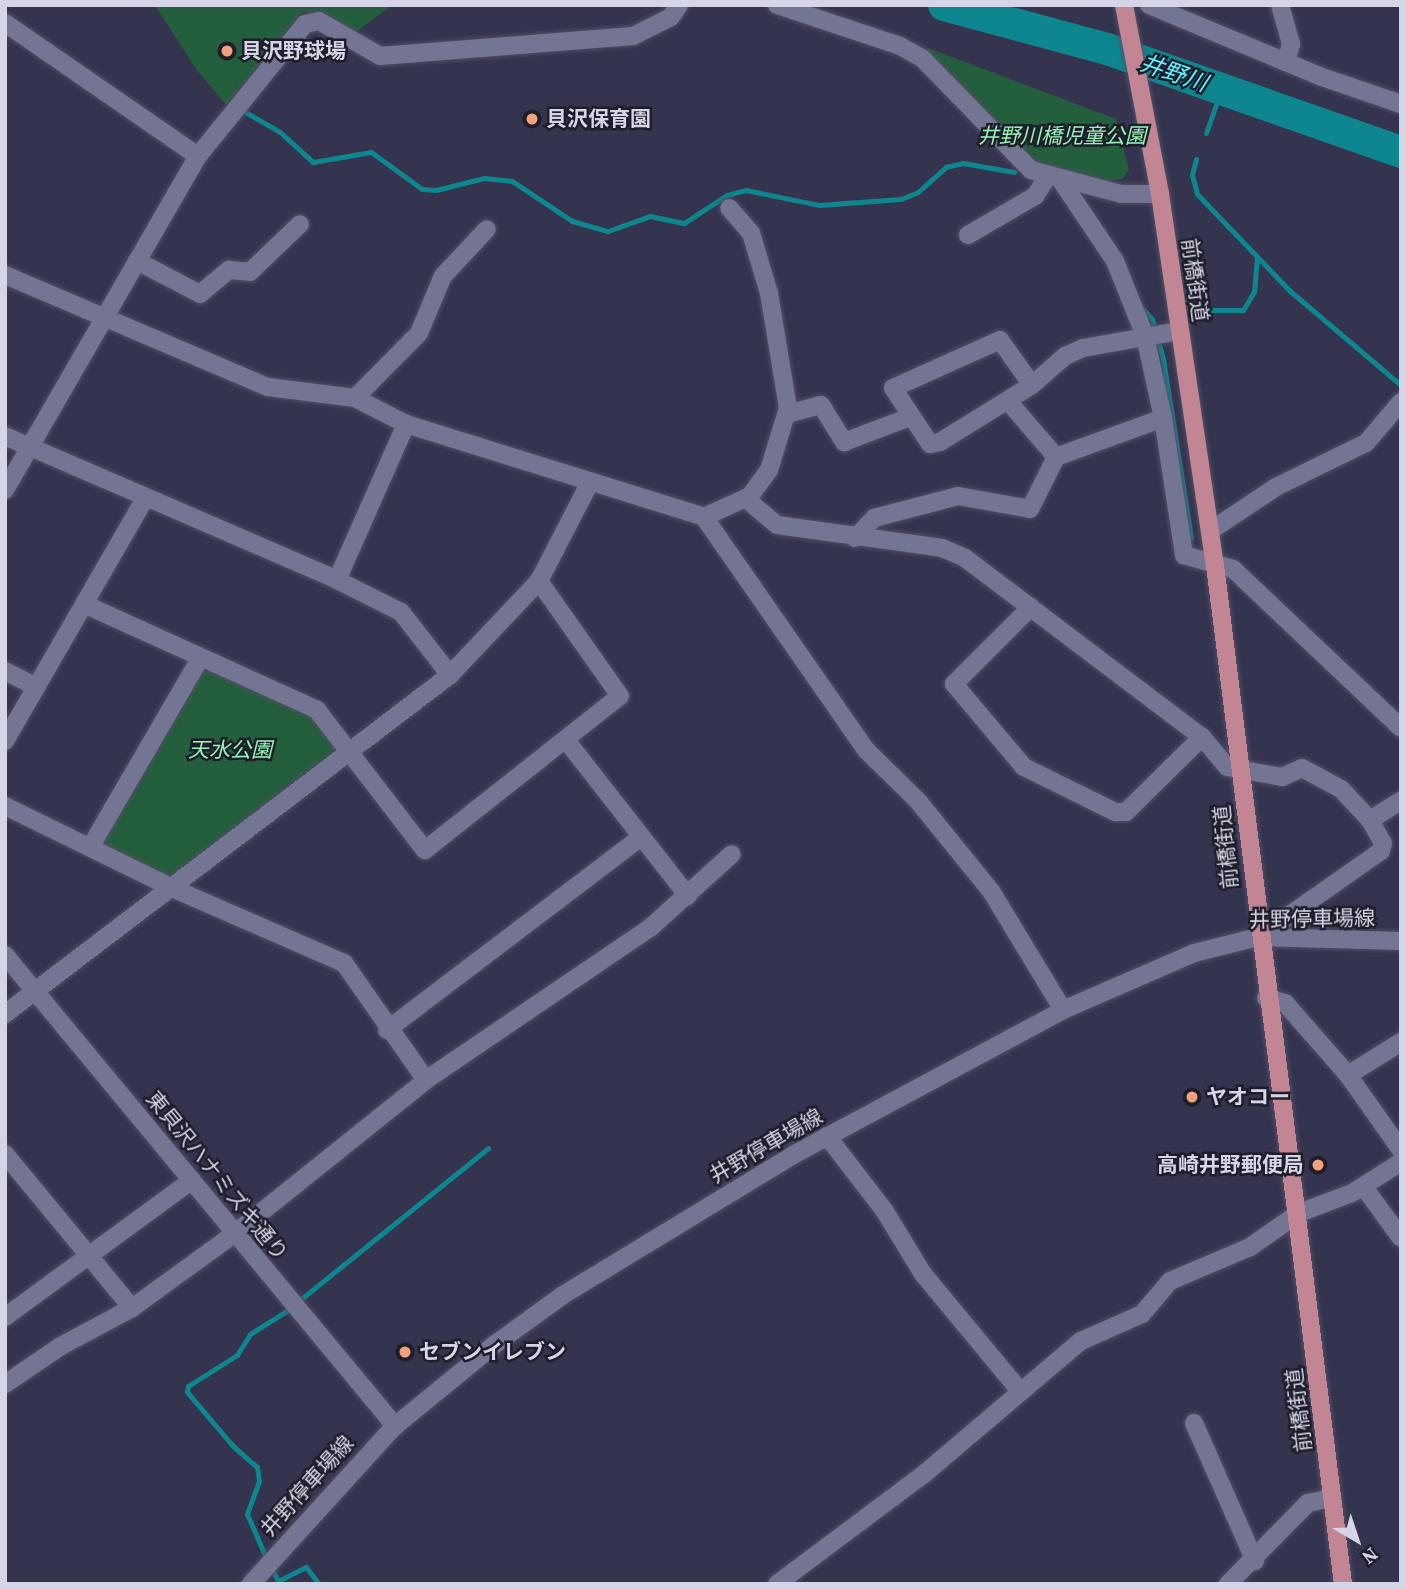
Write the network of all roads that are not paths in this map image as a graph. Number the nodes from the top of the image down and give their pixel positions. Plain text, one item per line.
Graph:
1 (679, 5) edge
2 (777, 5) edge
3 (1149, 5) edge
4 (1280, 5) edge
5 (1125, 8) edge
6 (5, 23) edge
7 (1286, 62) junction
8 (1401, 104) edge
9 (198, 156) junction
10 (1054, 178) junction
11 (1160, 194) junction
12 (729, 208) dead end
13 (300, 225) dead end
14 (487, 229) dead end
15 (968, 235) dead end
16 (137, 261) junction
17 (5, 275) edge
18 (105, 317) junction
19 (1179, 331) junction
20 (1145, 336) junction
21 (1032, 385) junction
22 (355, 398) junction
23 (1007, 401) junction
24 (1401, 402) edge
25 (787, 414) junction
26 (910, 417) junction
27 (1163, 418) junction
28 (406, 424) junction
29 (5, 436) edge
30 (31, 446) junction
31 (1056, 457) junction
32 (590, 482) junction
33 (5, 490) edge
34 (745, 498) junction
35 (145, 499) junction
36 (704, 517) junction
37 (1210, 531) junction
38 (855, 538) junction
39 (1215, 565) junction
40 (337, 580) junction
41 (538, 581) junction
42 (86, 605) junction
43 (1031, 607) junction
44 (200, 659) junction
45 (5, 671) edge
46 (450, 675) junction
47 (36, 687) junction
48 (1401, 727) edge
49 (1202, 737) junction
50 (566, 740) junction
51 (5, 741) edge
52 (351, 751) junction
53 (1241, 768) junction
54 (1401, 801) edge
55 (5, 806) edge
56 (1370, 820) junction
57 (641, 837) junction
58 (91, 846) junction
59 (732, 854) dead end
60 (170, 887) junction
61 (688, 896) junction
62 (1258, 937) junction
63 (1401, 940) edge
64 (5, 955) edge
65 (34, 990) junction
66 (1266, 998) junction
67 (1063, 1010) junction
68 (5, 1014) edge
69 (387, 1030) junction
70 (1401, 1042) edge
71 (1348, 1075) junction
72 (426, 1080) junction
73 (827, 1136) junction
74 (1401, 1150) edge
75 (6, 1157) edge
76 (1401, 1162) edge
77 (191, 1180) junction
78 (1363, 1186) junction
79 (1299, 1213) junction
80 (234, 1234) junction
81 (1401, 1238) edge
82 (89, 1255) junction
83 (132, 1308) junction
84 (5, 1317) edge
85 (5, 1384) edge
86 (1021, 1392) junction
87 (1194, 1423) dead end
88 (395, 1426) junction
89 (1332, 1498) junction
90 (1255, 1561) junction
91 (251, 1584) edge
92 (777, 1584) edge
93 (1228, 1584) edge
94 (1343, 1584) edge

1 - 9 street
2 - 10 street
3 - 7 street
4 - 7 street
5 - 11 main road, 前橋街道
6 - 9 street
7 - 8 street
9 - 16 street
10 - 11 street
10 - 15 street
10 - 20 street
11 - 19 main road, 前橋街道
12 - 25 street
13 - 16 street
14 - 22 street
16 - 18 street
17 - 18 street
18 - 22 street
18 - 30 street
19 - 20 street
19 - 37 main road, 前橋街道
20 - 21 street
20 - 27 street
21 - 23 street
21 - 26 street
22 - 28 street
23 - 26 street
23 - 31 street
24 - 37 street
25 - 26 street
25 - 34 street
27 - 31 street
27 - 39 street
28 - 32 street
28 - 40 street
29 - 30 street
30 - 33 street
30 - 35 street
31 - 38 street
32 - 36 street
32 - 41 street
34 - 36 street
34 - 38 street
35 - 40 street
35 - 42 street
36 - 67 street
37 - 39 main road, 前橋街道
38 - 43 street
39 - 48 street
39 - 53 main road, 前橋街道
40 - 46 street
41 - 46 street
41 - 50 street
42 - 44 street
42 - 47 street
43 - 49 street
43 - 49 street
44 - 52 street
44 - 58 street
45 - 47 street
46 - 52 street
47 - 51 street
49 - 53 street
50 - 52 street
50 - 57 street
52 - 60 street
53 - 56 street
53 - 62 main road, 前橋街道
54 - 56 street
55 - 58 street
56 - 62 street
57 - 61 street
57 - 69 street
58 - 60 street
59 - 61 street
60 - 65 street
60 - 69 street
61 - 72 street
62 - 63 street, 井野停車場線
62 - 66 main road, 前橋街道
62 - 67 street, 井野停車場線
64 - 65 street, 東貝沢ハナミズキ通り
65 - 68 street
65 - 77 street, 東貝沢ハナミズキ通り
66 - 71 street
66 - 79 main road, 前橋街道
67 - 73 street, 井野停車場線
69 - 72 street
70 - 71 street
71 - 74 street
72 - 80 street
73 - 86 street
73 - 88 street, 井野停車場線
75 - 82 street
76 - 78 street
77 - 80 street, 東貝沢ハナミズキ通り
77 - 82 street
78 - 79 street
78 - 81 street
79 - 86 street
79 - 89 main road, 前橋街道
80 - 83 street
80 - 88 street, 東貝沢ハナミズキ通り
82 - 83 street
82 - 84 street
83 - 85 street
86 - 92 street
87 - 90 street
88 - 91 street, 井野停車場線
89 - 90 street
89 - 94 main road, 前橋街道
90 - 93 street

